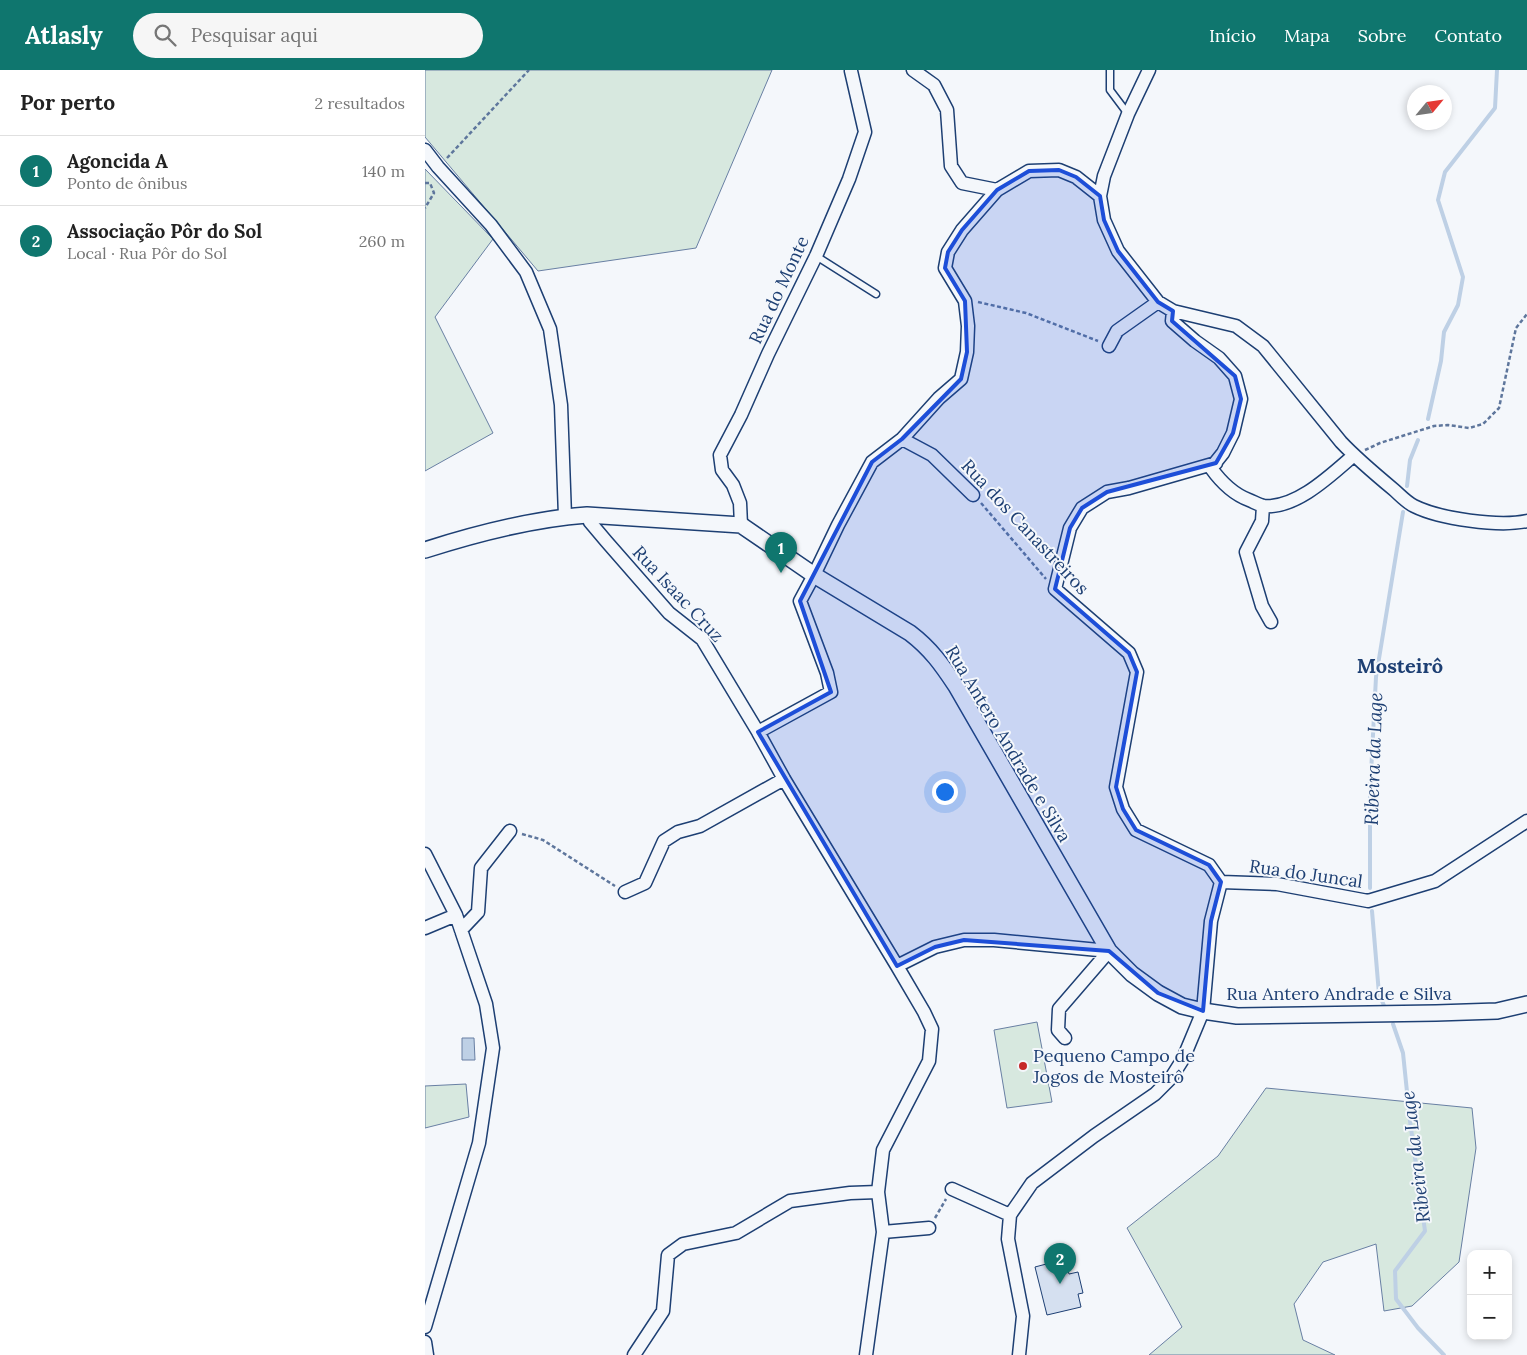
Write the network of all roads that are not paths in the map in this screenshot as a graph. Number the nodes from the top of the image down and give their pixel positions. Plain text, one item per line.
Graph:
1 (853, 70) edge
2 (913, 70) edge
3 (1110, 70) edge
4 (1149, 70) edge
5 (1128, 114) junction
6 (425, 150) edge
7 (997, 190) junction
8 (1100, 196) junction
9 (816, 256) junction
10 (876, 294) dead end
11 (1158, 302) junction
12 (1173, 311) junction
13 (1109, 346) road end
14 (903, 438) junction
15 (1353, 456) junction
16 (1216, 463) junction
17 (973, 495) road end
18 (1263, 506) junction
19 (587, 515) junction
20 (565, 516) junction
21 (1527, 521) edge
22 (741, 525) junction
23 (425, 550) edge
24 (814, 575) junction
25 (1271, 622) dead end
26 (758, 732) junction
27 (784, 779) junction
28 (1527, 821) edge
29 (509, 831) road end
30 (425, 854) edge
31 (1221, 882) junction
32 (625, 892) road end
33 (456, 915) junction
34 (425, 928) edge
35 (461, 930) junction
36 (1109, 951) junction
37 (897, 966) junction
38 (1527, 1004) edge
39 (1203, 1011) junction
40 (1065, 1038) dead end
41 (952, 1189) road end
42 (878, 1192) junction
43 (1010, 1215) junction
44 (929, 1228) road end
45 (883, 1232) junction
46 (425, 1326) edge
47 (425, 1342) edge
48 (427, 1355) edge
49 (634, 1355) edge
50 (866, 1355) edge
51 (1019, 1355) edge

1 - 9 street, Rua do Monte
2 - 7 street
3 - 5 lane
4 - 5 street
5 - 8 street
6 - 20 street
7 - 8 street
7 - 14 street
8 - 11 street
9 - 10 lane
9 - 22 street, Rua do Monte
11 - 12 street
11 - 13 street
12 - 15 street
12 - 16 street
14 - 17 street, Rua dos Canastreiros
14 - 24 street
15 - 18 street
15 - 21 street
16 - 18 street
16 - 31 street, Rua dos Canastreiros
18 - 25 street
19 - 20 street
19 - 22 street
19 - 26 street, Rua Isaac Cruz
20 - 23 street
22 - 24 street, Rua Antero Andrade e Silva
24 - 26 street
24 - 36 street, Rua Antero Andrade e Silva
26 - 27 street, Rua Isaac Cruz
27 - 32 street
27 - 37 street, Rua Isaac Cruz
28 - 31 street, Rua do Juncal
29 - 35 street
30 - 33 street
31 - 39 street
33 - 34 street
33 - 35 street
35 - 46 street
36 - 37 street
36 - 39 street, Rua Antero Andrade e Silva
36 - 40 street
37 - 42 street, Rua Isaac Cruz
38 - 39 street, Rua Antero Andrade e Silva
39 - 43 street
41 - 43 street
42 - 45 street, Rua Isaac Cruz
42 - 49 street
43 - 51 street
44 - 45 street
45 - 50 street, Rua Isaac Cruz
47 - 48 street

